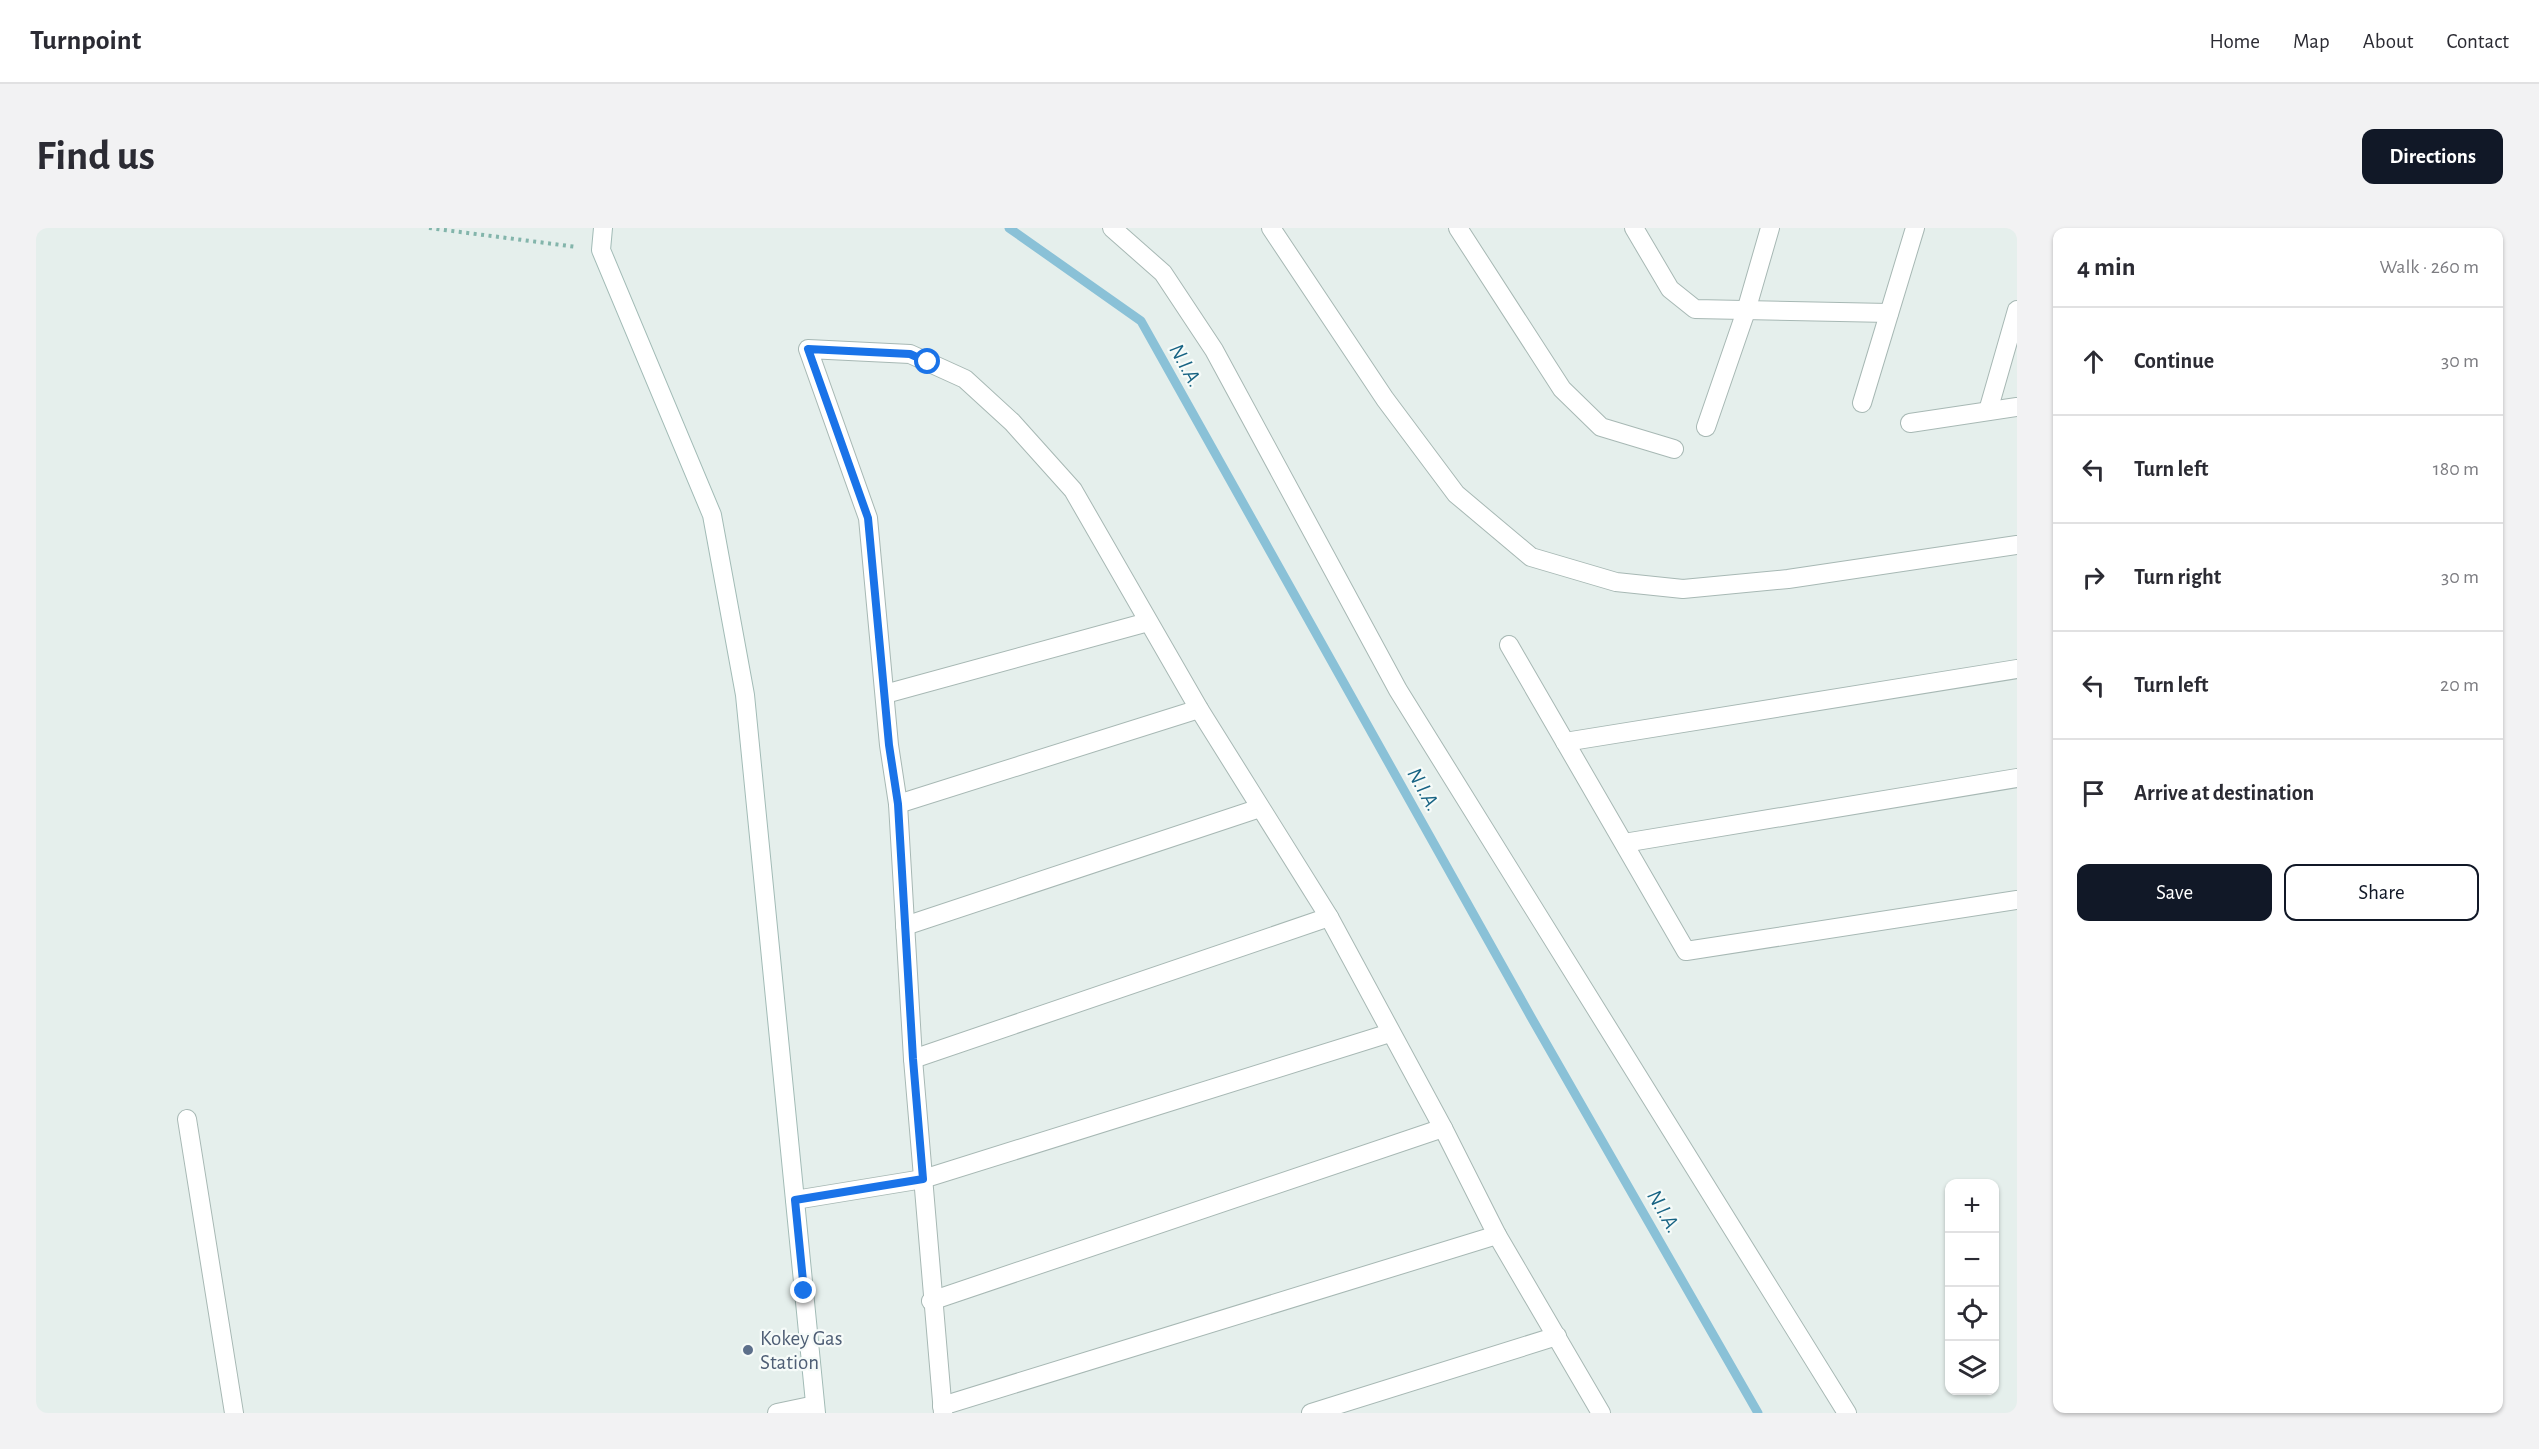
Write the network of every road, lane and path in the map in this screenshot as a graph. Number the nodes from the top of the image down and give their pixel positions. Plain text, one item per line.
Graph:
1 (429, 228) edge
2 (603, 228) edge
3 (1112, 228) edge
4 (1271, 228) edge
5 (1458, 228) edge
6 (1634, 228) edge
7 (1770, 228) edge
8 (1915, 228) edge
9 (601, 250) junction
10 (2017, 310) edge
11 (1746, 311) junction
12 (1889, 313) junction
13 (1862, 403) dead end
14 (2017, 406) edge
15 (1988, 411) junction
16 (1910, 423) dead end
17 (1706, 427) dead end
18 (1674, 449) dead end
19 (2017, 545) edge
20 (1148, 622) junction
21 (1509, 645) dead end
22 (2017, 669) edge
23 (885, 694) junction
24 (1199, 709) junction
25 (1565, 742) junction
26 (2017, 778) edge
27 (898, 804) junction
28 (1260, 808) junction
29 (1623, 843) junction
30 (2017, 900) edge
31 (1329, 917) junction
32 (905, 926) junction
33 (1390, 1033) junction
34 (913, 1059) junction
35 (187, 1119) dead end
36 (1443, 1128) junction
37 (923, 1179) junction
38 (795, 1200) junction
39 (1497, 1235) junction
40 (932, 1301) junction
41 (1557, 1336) junction
42 (815, 1409) edge
43 (942, 1409) edge
44 (234, 1413) edge
45 (777, 1413) edge
46 (1311, 1413) edge
47 (1601, 1413) edge
48 (1847, 1413) edge

1 - 9 path
2 - 9 street
3 - 48 street
4 - 19 street
5 - 18 street
6 - 11 street
7 - 11 street
8 - 12 street
9 - 38 street
10 - 15 street
11 - 12 street
11 - 17 street
12 - 13 street
14 - 15 street
15 - 16 street
20 - 23 street
20 - 23 street
20 - 24 street
21 - 25 street
22 - 25 street
23 - 27 street
24 - 27 street
24 - 28 street
25 - 29 street
26 - 29 street
27 - 32 street
28 - 31 street
28 - 32 street
29 - 30 street
31 - 33 street
31 - 34 street
32 - 34 street
33 - 36 street
33 - 37 street
34 - 37 street
35 - 44 street
36 - 39 street
36 - 40 street
37 - 38 street
37 - 40 street
38 - 42 street
39 - 41 street
39 - 43 street
40 - 43 street
41 - 46 street
41 - 47 street
42 - 45 street

